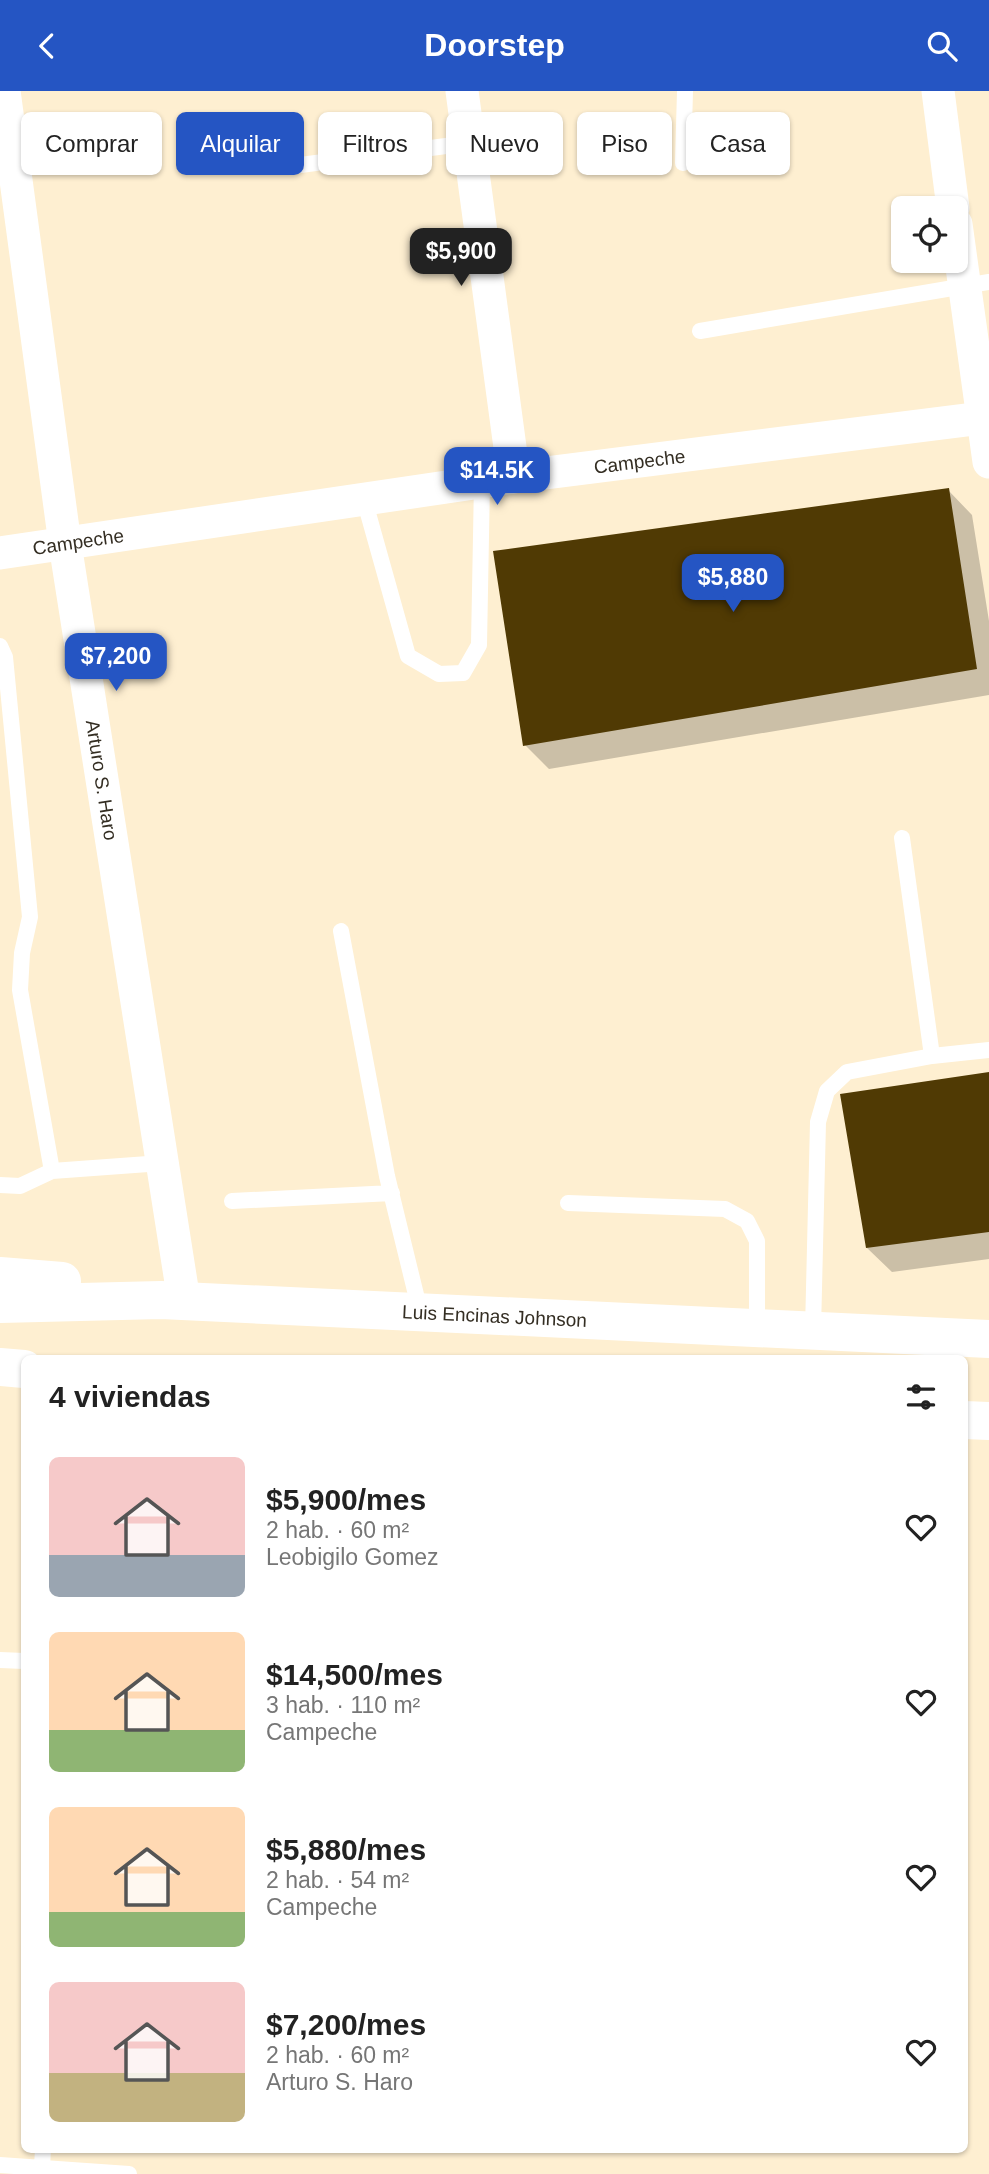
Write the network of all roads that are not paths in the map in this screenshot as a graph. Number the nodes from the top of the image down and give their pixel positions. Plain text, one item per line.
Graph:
1 (5, 91) edge
2 (462, 91) edge
3 (685, 91) edge
4 (938, 91) edge
5 (465, 112) edge
6 (446, 146) edge
7 (683, 163) dead end
8 (304, 165) edge
9 (472, 175) edge
10 (951, 196) edge
11 (968, 259) edge
12 (976, 283) edge
13 (700, 331) dead end
14 (986, 418) edge
15 (989, 462) edge
16 (498, 480) junction
17 (363, 499) junction
18 (65, 544) junction
19 (0, 553) edge
20 (0, 646) edge
21 (902, 838) dead end
22 (341, 931) dead end
23 (989, 1050) edge
24 (932, 1056) junction
25 (162, 1163) junction
26 (52, 1171) junction
27 (0, 1185) edge
28 (391, 1193) junction
29 (232, 1201) dead end
30 (568, 1203) dead end
31 (0, 1276) edge
32 (172, 1301) junction
33 (0, 1304) edge
34 (420, 1311) junction
35 (757, 1327) junction
36 (813, 1330) junction
37 (989, 1339) edge
38 (0, 1367) edge
39 (21, 1369) edge
40 (968, 1420) edge
41 (989, 1421) edge
42 (0, 1660) edge
43 (21, 1661) edge
44 (43, 2153) edge
45 (0, 2165) edge
46 (42, 2167) junction
47 (129, 2174) edge

1 - 18 street, Arturo S. Haro
2 - 5 street
3 - 7 lane
4 - 10 street
6 - 8 lane
9 - 16 street
11 - 12 street
12 - 13 lane
12 - 14 street
14 - 15 street
14 - 16 street, Campeche
16 - 17 street, Campeche
16 - 17 lane
17 - 18 street, Campeche
18 - 19 street, Campeche
18 - 25 street, Arturo S. Haro
20 - 26 lane
21 - 24 lane
22 - 28 lane
23 - 24 lane
24 - 36 lane
25 - 26 lane
25 - 32 street, Arturo S. Haro
26 - 27 lane
28 - 29 lane
28 - 34 lane
30 - 35 lane
31 - 32 main road
32 - 33 main road, Luis Encinas Johnson
32 - 34 main road, Luis Encinas Johnson
34 - 35 main road, Luis Encinas Johnson
35 - 36 main road, Luis Encinas Johnson
36 - 37 main road, Luis Encinas Johnson
38 - 39 main road
40 - 41 main road
42 - 43 lane
44 - 46 lane
45 - 46 lane
46 - 47 lane

